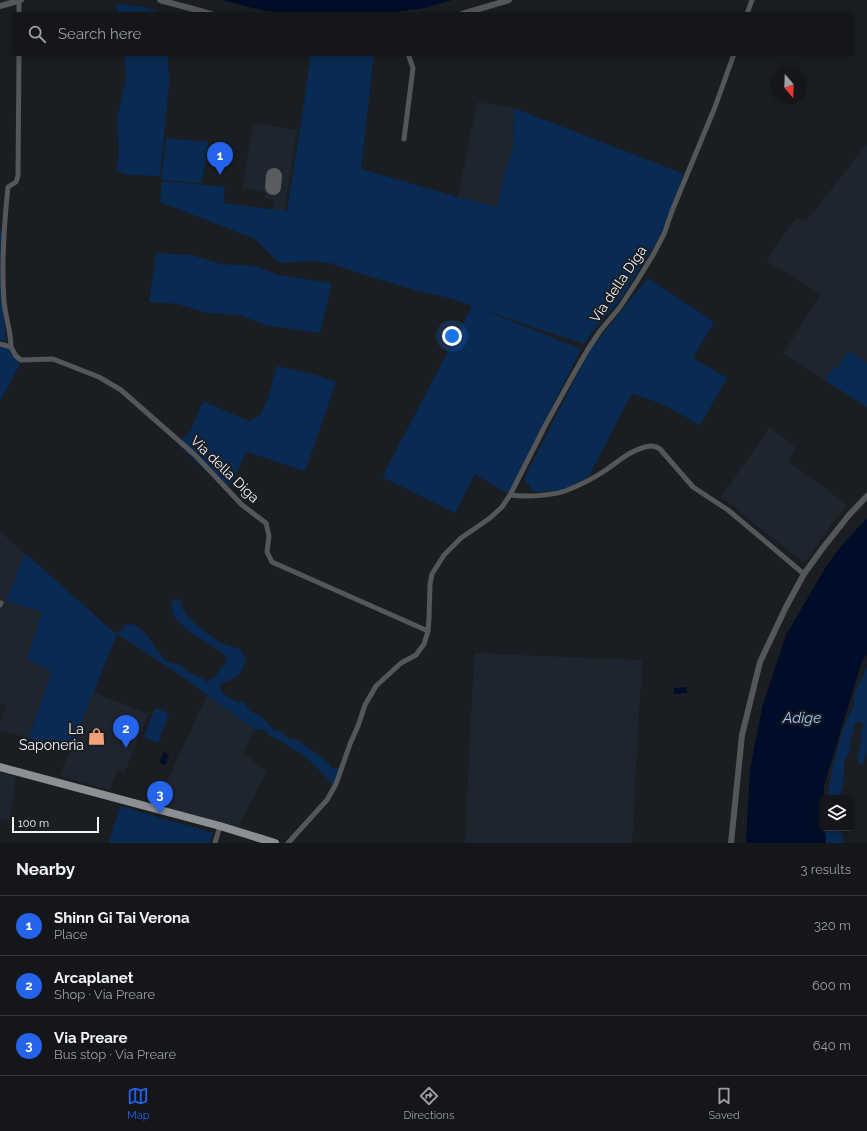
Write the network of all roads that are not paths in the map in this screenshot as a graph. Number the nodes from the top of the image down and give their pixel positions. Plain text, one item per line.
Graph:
1 (20, 0) edge
2 (160, 0) edge
3 (509, 0) edge
4 (752, 0) edge
5 (0, 6) edge
6 (19, 12) edge
7 (204, 12) edge
8 (469, 12) edge
9 (748, 12) edge
10 (19, 56) edge
11 (409, 56) edge
12 (733, 56) edge
13 (404, 139) dead end
14 (0, 344) edge
15 (11, 347) junction
16 (510, 495) junction
17 (867, 496) edge
18 (804, 574) junction
19 (428, 631) junction
20 (0, 767) edge
21 (220, 826) junction
22 (215, 843) edge
23 (275, 843) edge
24 (288, 843) edge
25 (731, 843) edge

1 - 5 street
1 - 6 street
2 - 7 street
3 - 8 street
4 - 9 street
10 - 15 street
11 - 13 street
12 - 16 street, Via della Diga
14 - 15 street, Via della Diga
15 - 19 street, Via della Diga
16 - 18 street
16 - 19 street, Via della Diga
17 - 18 street
18 - 25 street
19 - 24 street, Via della Diga
20 - 21 main road
21 - 22 street
21 - 23 main road

